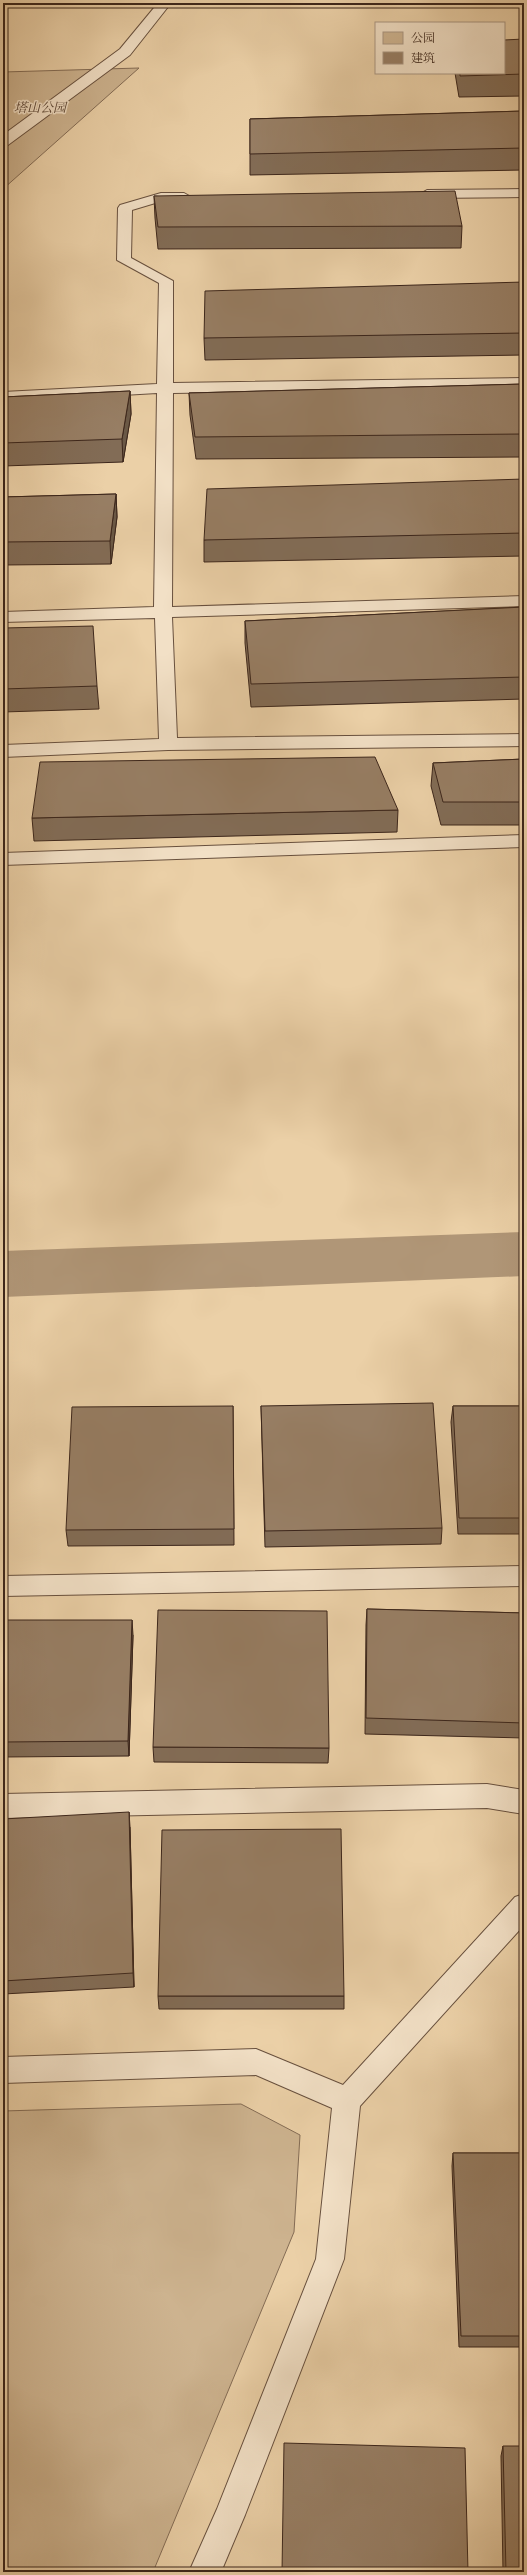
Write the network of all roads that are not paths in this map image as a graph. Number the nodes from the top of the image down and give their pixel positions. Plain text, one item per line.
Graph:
1 (165, 3) edge
2 (3, 142) edge
3 (524, 193) edge
4 (414, 194) edge
5 (201, 197) edge
6 (524, 383) edge
7 (165, 388) junction
8 (3, 397) edge
9 (524, 601) edge
10 (163, 612) junction
11 (3, 617) edge
12 (524, 740) edge
13 (168, 744) junction
14 (3, 751) edge
15 (524, 841) edge
16 (3, 859) edge
17 (524, 1576) edge
18 (3, 1586) edge
19 (524, 1802) edge
20 (3, 1806) edge
21 (524, 1906) edge
22 (3, 2070) edge
23 (347, 2100) junction
24 (205, 2572) edge

1 - 2 lane
3 - 4 lane
5 - 7 lane
6 - 7 lane
7 - 8 lane
7 - 10 lane
9 - 10 lane
10 - 11 lane
10 - 13 lane
12 - 13 lane
13 - 14 lane
15 - 16 lane
17 - 18 lane
19 - 20 lane
21 - 23 lane
22 - 23 lane
23 - 24 lane

